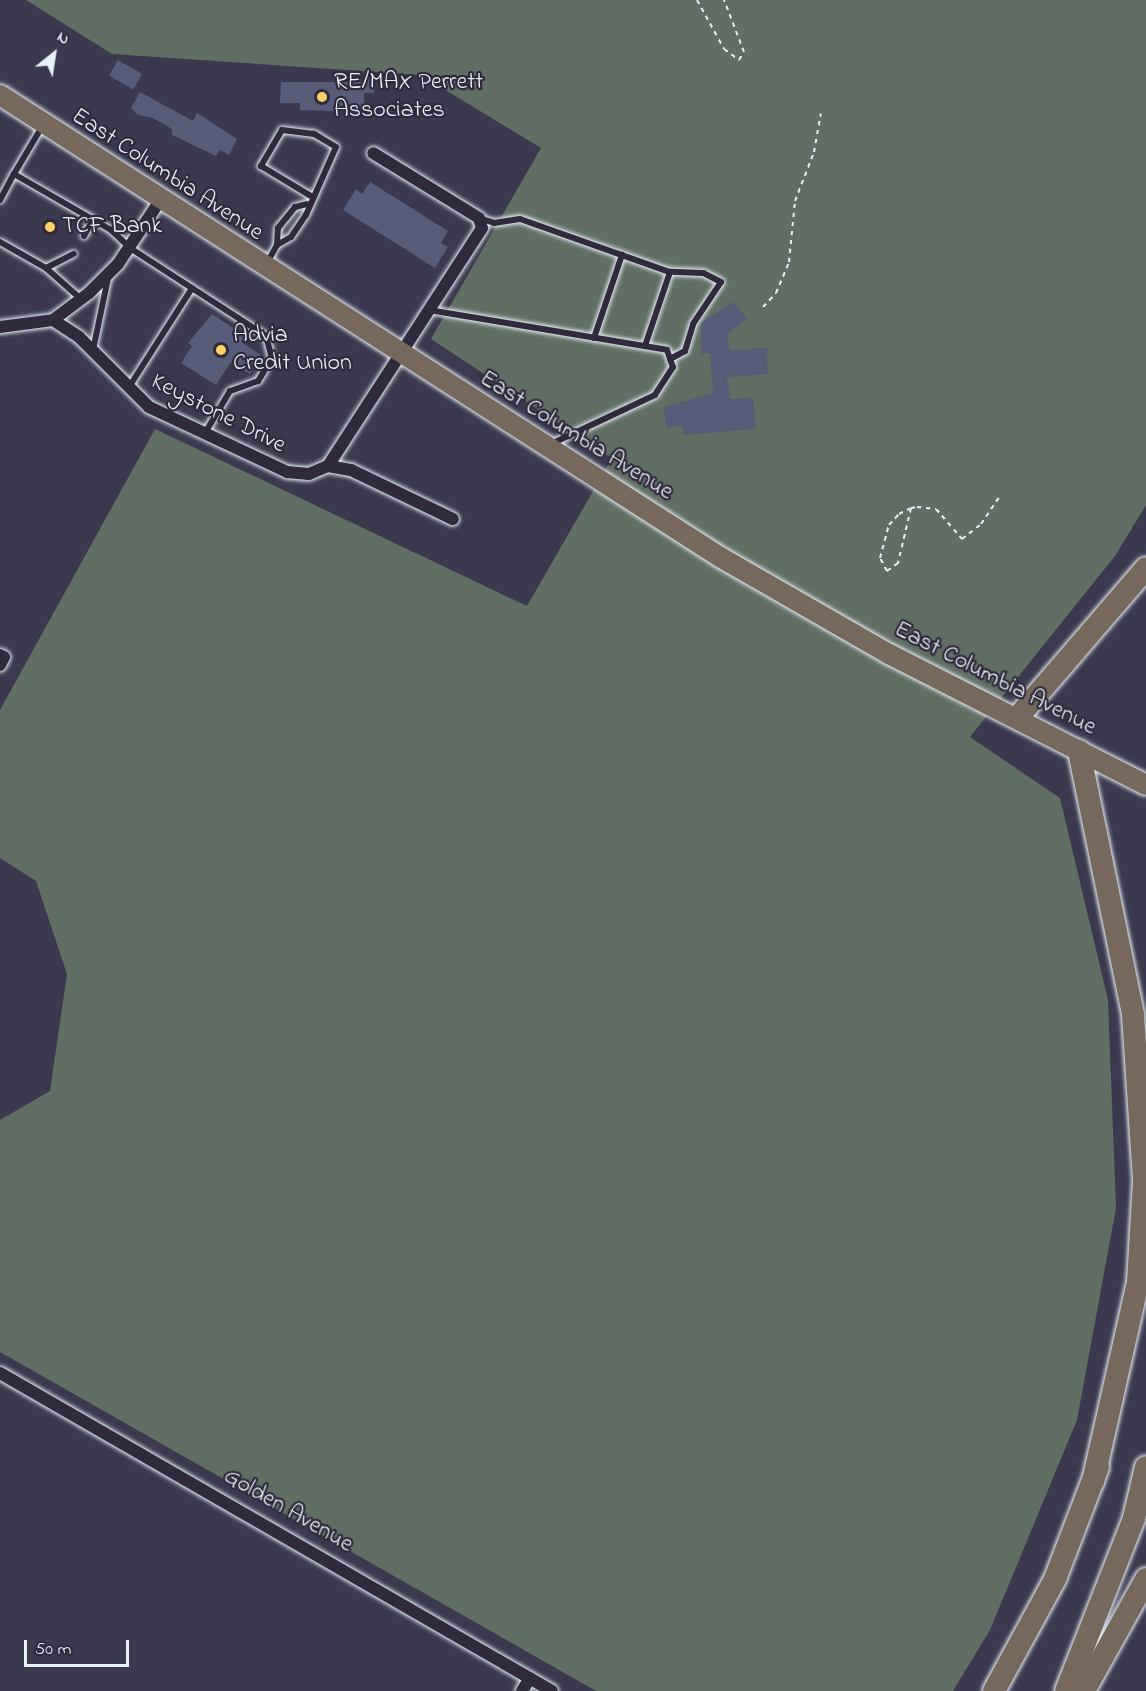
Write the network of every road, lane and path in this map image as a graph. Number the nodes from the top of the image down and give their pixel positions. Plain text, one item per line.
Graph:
1 (697, 0) edge
2 (724, 0) edge
3 (0, 96) edge
4 (821, 114) dead end
5 (43, 124) junction
6 (373, 153) dead end
7 (14, 174) junction
8 (311, 196) junction
9 (0, 200) edge
10 (159, 202) junction
11 (308, 204) junction
12 (479, 218) junction
13 (93, 219) junction
14 (84, 236) dead end
15 (0, 242) edge
16 (277, 245) junction
17 (130, 248) junction
18 (74, 254) dead end
19 (622, 255) junction
20 (46, 267) junction
21 (263, 268) junction
22 (670, 272) junction
23 (108, 274) junction
24 (192, 288) junction
25 (81, 299) junction
26 (763, 307) dead end
27 (428, 310) junction
28 (52, 320) junction
29 (0, 327) edge
30 (594, 338) junction
31 (645, 346) junction
32 (92, 352) junction
33 (399, 355) junction
34 (670, 359) junction
35 (127, 390) junction
36 (205, 434) junction
37 (545, 447) junction
38 (328, 466) junction
39 (1001, 494) dead end
40 (911, 508) junction
41 (453, 519) dead end
42 (1146, 568) edge
43 (1018, 717) junction
44 (1079, 751) junction
45 (1146, 785) edge
46 (1146, 1314) edge
47 (0, 1373) edge
48 (1146, 1467) edge
49 (1093, 1481) junction
50 (1146, 1579) edge
51 (530, 1678) junction
52 (522, 1691) edge
53 (552, 1691) edge
54 (994, 1691) edge
55 (1066, 1691) edge
56 (1084, 1691) edge

1 - 2 path
3 - 5 main road, East Columbia Avenue
4 - 26 path
5 - 7 lane
5 - 10 main road, East Columbia Avenue
6 - 12 street
7 - 9 lane
7 - 13 lane
8 - 8 lane
8 - 11 lane
10 - 17 street
10 - 21 main road, East Columbia Avenue
11 - 16 lane
11 - 16 lane
12 - 19 lane
12 - 27 street
13 - 14 lane
13 - 17 lane
15 - 20 lane
16 - 21 lane
17 - 23 street
17 - 24 lane
18 - 20 lane
19 - 22 lane
19 - 30 lane
20 - 25 lane
21 - 33 main road, East Columbia Avenue
22 - 31 lane
22 - 34 lane
23 - 25 street
23 - 32 lane
24 - 35 lane
24 - 36 lane
25 - 28 street
27 - 30 lane
27 - 33 street
28 - 29 street
28 - 32 street, Keystone Drive
30 - 31 lane
31 - 34 lane
32 - 35 street, Keystone Drive
33 - 37 main road, East Columbia Avenue
33 - 38 street
34 - 37 lane
35 - 36 street, Keystone Drive
36 - 38 street, Keystone Drive
37 - 43 main road, East Columbia Avenue
38 - 41 street, Keystone Drive
39 - 40 path
40 - 40 path
42 - 43 highway
43 - 44 main road, East Columbia Avenue
44 - 45 main road, East Columbia Avenue
44 - 49 highway
46 - 49 highway
47 - 51 street, Golden Avenue
48 - 55 highway
49 - 54 highway
50 - 56 highway
51 - 52 street
51 - 53 street, Golden Avenue

